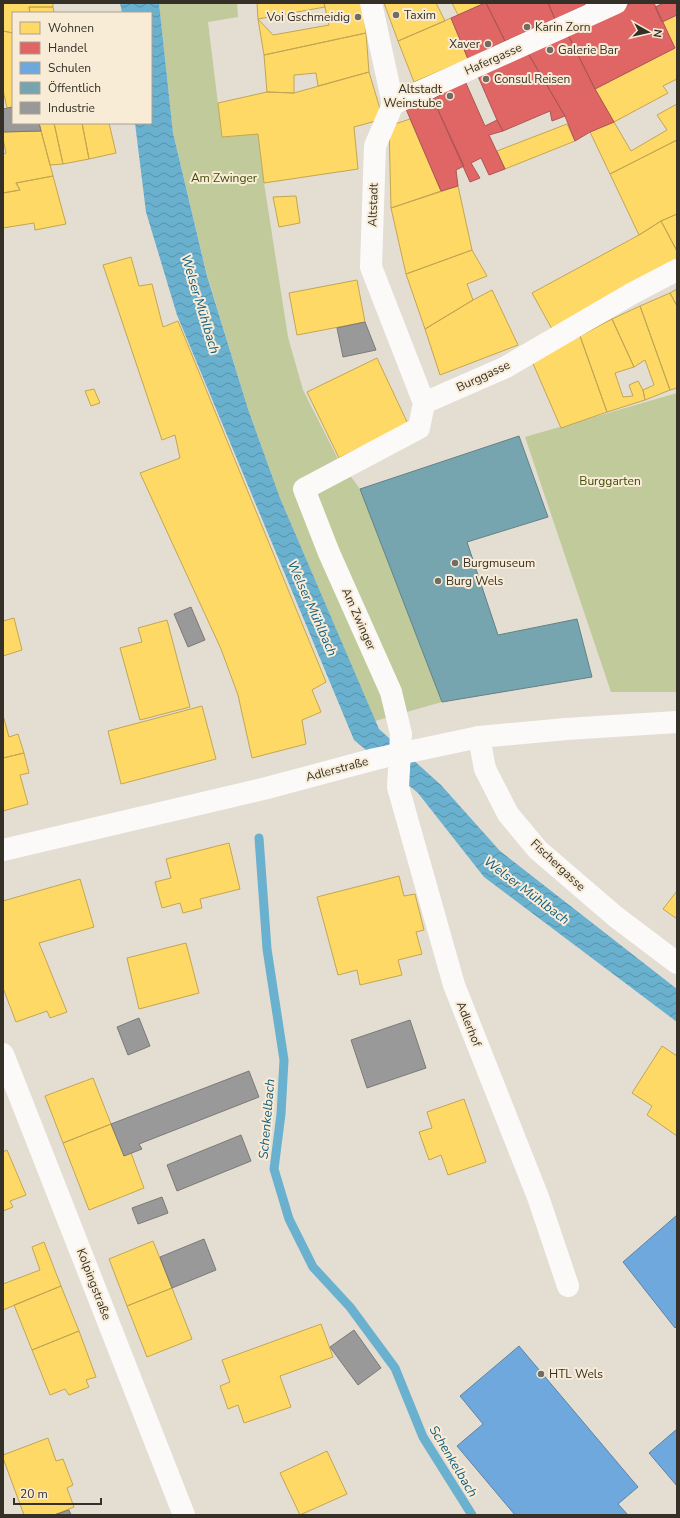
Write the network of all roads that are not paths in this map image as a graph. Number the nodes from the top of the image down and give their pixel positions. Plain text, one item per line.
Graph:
1 (371, 3) edge
2 (616, 3) edge
3 (393, 104) junction
4 (677, 270) edge
5 (424, 403) junction
6 (677, 722) edge
7 (479, 737) junction
8 (402, 746) junction
9 (3, 850) edge
10 (677, 963) edge
11 (3, 1054) edge
12 (568, 1286) dead end
13 (184, 1515) edge

1 - 3 street
2 - 3 street, Hafergasse
3 - 5 street, Altstadt
4 - 5 street, Burggasse
5 - 8 street, Am Zwinger
6 - 7 street, Adlerstraße
7 - 8 street, Adlerstraße
7 - 10 street, Fischergasse
8 - 9 street, Adlerstraße
8 - 12 street, Adlerhof
11 - 13 street, Kolpingstraße

